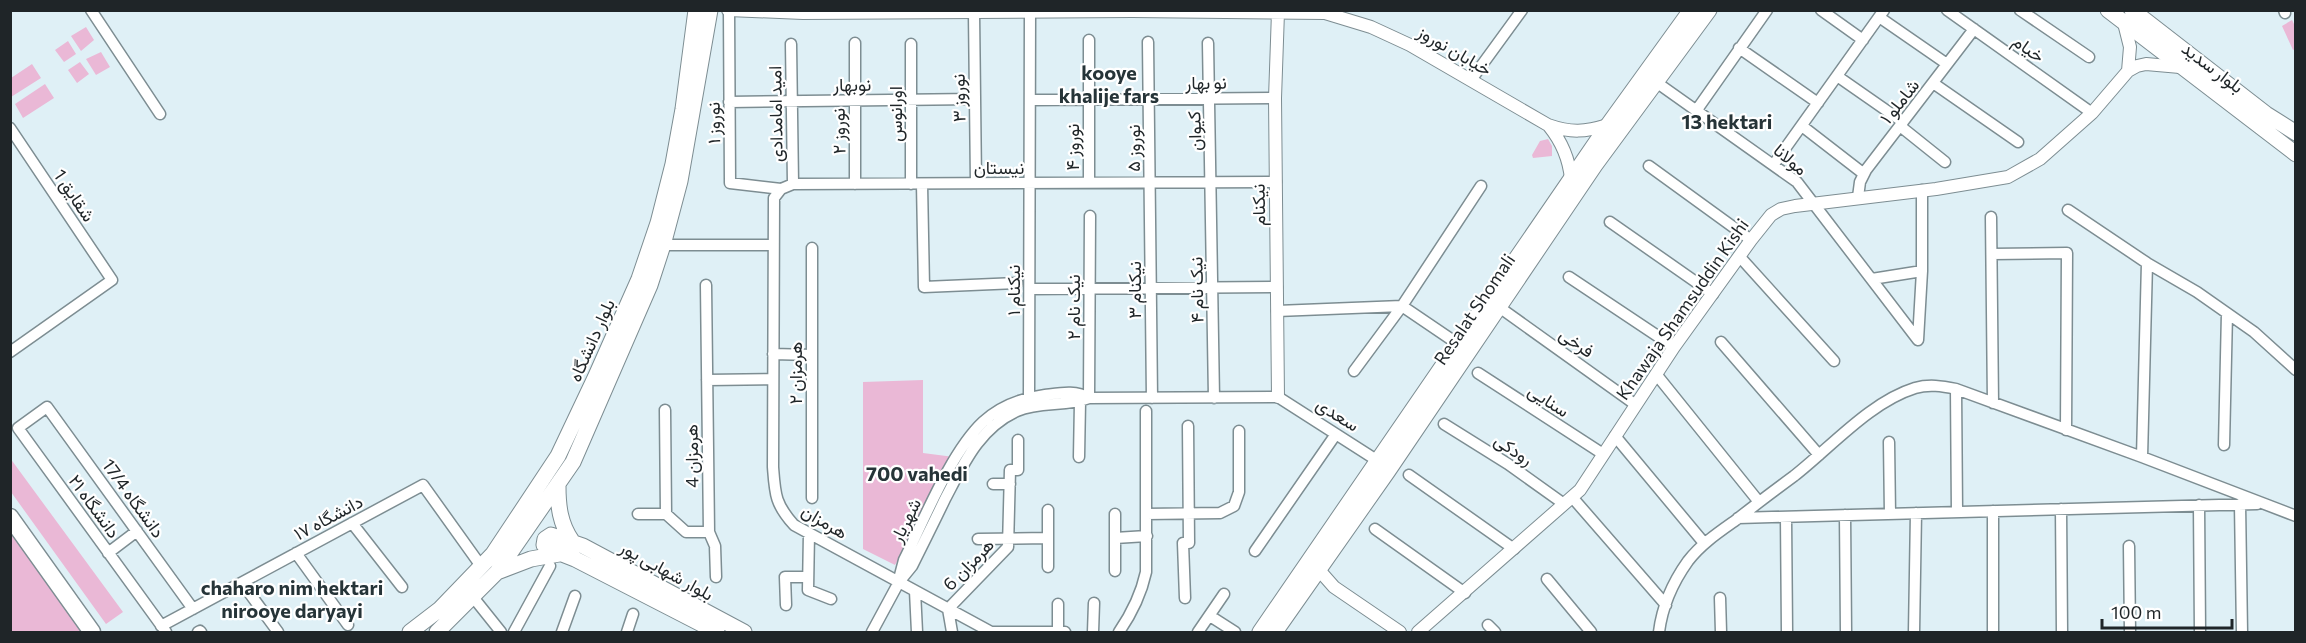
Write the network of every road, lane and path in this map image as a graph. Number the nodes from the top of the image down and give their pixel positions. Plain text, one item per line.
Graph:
1 (91, 10) edge
2 (696, 10) edge
3 (710, 10) edge
4 (1522, 10) edge
5 (1691, 10) edge
6 (1709, 10) edge
7 (1767, 10) edge
8 (1821, 10) edge
9 (1947, 10) edge
10 (2020, 10) edge
11 (2108, 10) edge
12 (728, 11) edge
13 (1030, 11) edge
14 (1279, 11) edge
15 (896, 12) edge
16 (974, 13) junction
17 (1882, 14) edge
18 (2128, 17) edge
19 (1974, 29) junction
20 (1089, 40) dead end
21 (1863, 40) junction
22 (1148, 42) dead end
23 (1208, 42) dead end
24 (855, 43) dead end
25 (791, 44) dead end
26 (911, 44) dead end
27 (1739, 48) junction
28 (2089, 57) dead end
29 (1947, 64) junction
30 (2180, 67) junction
31 (2128, 71) junction
32 (1837, 76) junction
33 (1471, 80) junction
34 (1656, 82) junction
35 (1934, 83) junction
36 (1210, 98) junction
37 (1275, 98) junction
38 (975, 99) junction
39 (1149, 99) junction
40 (912, 100) junction
41 (1030, 100) junction
42 (1089, 100) junction
43 (792, 101) junction
44 (854, 101) junction
45 (729, 102) junction
46 (1818, 103) junction
47 (1696, 111) junction
48 (2092, 113) junction
49 (160, 114) dead end
50 (2266, 114) junction
51 (2295, 121) edge
52 (1902, 124) junction
53 (1548, 125) junction
54 (1608, 125) junction
55 (1802, 126) junction
56 (10, 128) edge
57 (2295, 133) edge
58 (2018, 142) dead end
59 (2295, 154) edge
60 (1945, 162) dead end
61 (1774, 165) junction
62 (1649, 166) dead end
63 (1864, 174) junction
64 (1571, 179) junction
65 (1150, 182) junction
66 (1212, 182) junction
67 (1276, 182) junction
68 (976, 183) junction
69 (1029, 183) junction
70 (1089, 183) junction
71 (793, 184) junction
72 (855, 184) junction
73 (917, 184) junction
74 (1481, 186) dead end
75 (781, 189) junction
76 (1922, 190) junction
77 (1858, 197) junction
78 (1812, 205) junction
79 (2068, 210) dead end
80 (1089, 216) dead end
81 (1991, 217) dead end
82 (1610, 222) dead end
83 (1751, 240) junction
84 (663, 245) junction
85 (773, 245) junction
86 (812, 248) dead end
87 (1992, 254) junction
88 (1740, 256) junction
89 (2147, 262) junction
90 (1923, 271) junction
91 (1569, 277) dead end
92 (1872, 279) junction
93 (1017, 283) dead end
94 (706, 285) dead end
95 (1213, 288) junction
96 (1276, 288) junction
97 (1090, 289) junction
98 (1151, 289) junction
99 (1030, 290) junction
100 (1713, 294) junction
101 (1402, 306) junction
102 (1499, 307) junction
103 (1277, 311) junction
104 (2227, 313) junction
105 (1721, 342) dead end
106 (1458, 344) junction
107 (1674, 347) junction
108 (10, 352) edge
109 (773, 354) junction
110 (812, 355) junction
111 (1834, 361) dead end
112 (2295, 370) edge
113 (1354, 371) dead end
114 (1478, 373) dead end
115 (1656, 374) junction
116 (773, 379) junction
117 (707, 380) junction
118 (1956, 389) junction
119 (1278, 397) junction
120 (1152, 398) junction
121 (1214, 398) junction
122 (1085, 400) junction
123 (1030, 402) junction
124 (1993, 403) junction
125 (1636, 405) junction
126 (47, 407) joint
127 (665, 410) dead end
128 (1146, 411) dead end
129 (1444, 424) dead end
130 (1188, 426) dead end
131 (2066, 430) junction
132 (1239, 431) dead end
133 (1336, 434) junction
134 (1615, 436) junction
135 (1018, 440) dead end
136 (1889, 442) dead end
137 (2224, 445) dead end
138 (1603, 454) junction
139 (1819, 455) junction
140 (1079, 457) dead end
141 (2142, 457) junction
142 (1378, 460) junction
143 (1409, 475) dead end
144 (993, 484) dead end
145 (1010, 484) junction
146 (558, 486) junction
147 (812, 498) dead end
148 (1568, 501) junction
149 (1759, 502) junction
150 (2262, 503) junction
151 (2240, 504) junction
152 (2199, 505) junction
153 (2061, 509) junction
154 (1048, 510) dead end
155 (1993, 511) junction
156 (1957, 512) junction
157 (1916, 513) junction
158 (638, 514) dead end
159 (666, 514) junction
160 (1115, 514) dead end
161 (1146, 514) junction
162 (1189, 514) junction
163 (1890, 514) junction
164 (1845, 515) junction
165 (2295, 516) edge
166 (10, 517) edge
167 (1786, 517) junction
168 (1738, 518) junction
169 (352, 523) junction
170 (1375, 529) dead end
171 (137, 531) junction
172 (709, 532) junction
173 (809, 533) junction
174 (1146, 536) junction
175 (1008, 538) junction
176 (1048, 538) junction
177 (1115, 538) junction
178 (978, 539) dead end
179 (1704, 543) junction
180 (2129, 546) dead end
181 (569, 548) junction
182 (1514, 549) junction
183 (1255, 551) dead end
184 (108, 552) junction
185 (296, 553) junction
186 (481, 566) junction
187 (550, 566) dead end
188 (1048, 567) dead end
189 (1319, 570) junction
190 (1114, 571) dead end
191 (496, 572) junction
192 (716, 577) dead end
193 (808, 578) junction
194 (1547, 579) dead end
195 (898, 582) junction
196 (242, 583) junction
197 (1308, 586) junction
198 (402, 587) dead end
199 (1334, 587) junction
200 (915, 591) junction
201 (1465, 593) junction
202 (1224, 594) dead end
203 (575, 596) dead end
204 (473, 597) junction
205 (1185, 598) dead end
206 (1720, 598) dead end
207 (831, 599) dead end
208 (1094, 603) dead end
209 (786, 604) dead end
210 (1058, 604) dead end
211 (1666, 605) junction
212 (194, 609) junction
213 (948, 609) junction
214 (633, 614) dead end
215 (1210, 616) junction
216 (348, 625) dead end
217 (164, 629) edge
218 (1058, 632) edge
219 (92, 633) edge
220 (278, 633) edge
221 (410, 633) edge
222 (437, 633) edge
223 (501, 633) edge
224 (514, 633) edge
225 (562, 633) edge
226 (627, 633) edge
227 (717, 633) edge
228 (744, 633) edge
229 (872, 633) edge
230 (917, 633) edge
231 (952, 633) edge
232 (1065, 633) edge
233 (1093, 633) edge
234 (1119, 633) edge
235 (1198, 633) edge
236 (1235, 633) edge
237 (1260, 633) edge
238 (1275, 633) edge
239 (1400, 633) edge
240 (1418, 633) edge
241 (1591, 633) edge
242 (1659, 633) edge
243 (1720, 633) edge
244 (1787, 633) edge
245 (1846, 633) edge
246 (1914, 633) edge
247 (1993, 633) edge
248 (2062, 633) edge
249 (2130, 633) edge
250 (2200, 633) edge
251 (2242, 633) edge

1 - 49 street
2 - 186 main road, بلوار دانشگاه
3 - 84 main road, بلوار دانشگاه
4 - 33 street
5 - 54 main road, Resalat Shomali
6 - 34 main road, Resalat Shomali
7 - 27 street
8 - 21 street
9 - 19 street, خیام
10 - 28 street
11 - 18 main road, بلوار سدید
12 - 15 street, خیابان نوروز
12 - 45 street, نوروز ۱
13 - 14 street, خیابان نوروز
13 - 16 street, خیابان نوروز
13 - 41 street
14 - 33 street, خیابان نوروز
14 - 37 street, نیکنام
15 - 16 street, خیابان نوروز
16 - 38 street, نوروز ۳
17 - 21 street
17 - 29 street
18 - 30 main road, بلوار سدید
18 - 31 street
18 - 50 main road, بلوار سدید
19 - 29 street, شاملو ۱
19 - 48 street, خیام
20 - 42 street, نوروز ۴
21 - 32 street
22 - 39 street, نوروز ۵
23 - 36 street, کیوان
24 - 44 street, نوروز ۲
25 - 43 street, امید امامدادی
26 - 40 street, اورانوس
27 - 46 street
27 - 47 street
29 - 35 street, شاملو ۱
30 - 31 street
30 - 59 main road, بلوار سدید
31 - 48 street, Khawaja Shamsuddin Kishi
32 - 46 street
32 - 52 street
33 - 53 street, خیابان نوروز
34 - 47 street, مولانا
34 - 102 main road, Resalat Shomali
35 - 52 street, شاملو ۱
35 - 58 street
36 - 37 street, نو بهار
36 - 39 street, نو بهار
36 - 66 street, کیوان
37 - 67 street, نیکنام
38 - 40 street, نوبهار
38 - 68 street, نوروز ۳
39 - 42 street, نو بهار
39 - 65 street, نوروز ۵
40 - 44 street, نوبهار
40 - 73 street, اورانوس
41 - 42 street, نو بهار
41 - 69 street, نیکنام ۱
42 - 70 street, نوروز ۴
43 - 44 street, نوبهار
43 - 45 street, نوبهار
43 - 71 street, امید امامدادی
44 - 72 street, نوروز ۲
45 - 75 street, نوروز ۱
46 - 55 street
47 - 61 street, مولانا
48 - 76 street, Khawaja Shamsuddin Kishi
50 - 51 street
50 - 57 main road, بلوار سدید
52 - 60 street
52 - 63 street, شاملو ۱
53 - 54 street, خیابان نوروز
53 - 64 street, خیابان نوروز
54 - 64 main road, Resalat Shomali
55 - 61 street
55 - 63 street
56 - 108 street, شقایق 1
61 - 78 street, مولانا
62 - 83 street
63 - 77 street, شاملو ۱
64 - 106 main road, Resalat Shomali
65 - 66 street, نیستان
65 - 70 street, نیستان
65 - 98 street, نیکنام ۳
66 - 67 street, نیستان
66 - 95 street, نیک نام ۴
67 - 96 street, نیکنام
68 - 69 street, نیستان
68 - 73 street, نیستان
69 - 70 street, نیستان
69 - 99 street, نیکنام ۱
71 - 72 street, نیستان
71 - 75 street, نیستان
72 - 73 street, نیستان
73 - 93 street, اورانوس
74 - 101 street
75 - 85 street
76 - 77 street, Khawaja Shamsuddin Kishi
76 - 90 street
77 - 78 street, Khawaja Shamsuddin Kishi
78 - 83 street, Khawaja Shamsuddin Kishi
78 - 92 street, مولانا
79 - 89 street
80 - 97 street, نیک نام ۲
81 - 87 street
82 - 100 street
83 - 88 street, Khawaja Shamsuddin Kishi
84 - 85 street
84 - 146 main road, بلوار دانشگاه
85 - 109 street, هرمزان
86 - 110 street, هرمزان ۲
87 - 124 street
87 - 131 street
88 - 100 street, Khawaja Shamsuddin Kishi
88 - 111 street
89 - 104 street
89 - 141 street
90 - 92 street
90 - 92 street, مولانا
91 - 107 street
94 - 117 street, هرمزان 4
95 - 96 street
95 - 98 street
95 - 121 street, نیک نام ۴
96 - 103 street, نیکنام
97 - 98 street
97 - 99 street
97 - 122 street, نیک نام ۲
98 - 120 street, نیکنام ۳
99 - 123 street, نیکنام ۱
100 - 107 street, Khawaja Shamsuddin Kishi
101 - 103 street
101 - 106 street
101 - 113 street
102 - 125 street, فرخی
102 - 189 main road, Resalat Shomali
103 - 119 street, نیکنام
104 - 112 street
104 - 137 street
105 - 139 street
106 - 142 main road, Resalat Shomali
107 - 115 street, Khawaja Shamsuddin Kishi
109 - 110 street
109 - 116 street, هرمزان
110 - 147 street, هرمزان ۲
114 - 138 street, سنایی
115 - 125 street, Khawaja Shamsuddin Kishi
115 - 149 street
116 - 117 street
116 - 173 street, هرمزان
117 - 172 street, هرمزان 4
118 - 124 street
118 - 139 street
118 - 156 street
119 - 121 street, شهریار
119 - 133 street, سعدی
120 - 121 street, شهریار
120 - 122 street, شهریار
122 - 123 street, شهریار
122 - 140 street, نیک نام ۲
123 - 195 street, شهریار
124 - 131 street
125 - 134 street, Khawaja Shamsuddin Kishi
126 - 171 street, دانشگاه 17/4
126 - 184 street, دانشگاه ۲۱
127 - 159 street
128 - 161 street
129 - 148 street, رودکی
130 - 162 street
131 - 141 street
132 - 162 street
133 - 142 street, سعدی
133 - 183 street
134 - 138 street, Khawaja Shamsuddin Kishi
134 - 179 street
135 - 145 street, هرمزان 6
136 - 163 street
138 - 148 street, Khawaja Shamsuddin Kishi
139 - 149 street
141 - 150 street
142 - 237 main road, Resalat Shomali
143 - 182 street
144 - 145 street
145 - 175 street, هرمزان 6
146 - 181 main road
146 - 191 main road, بلوار دانشگاه
148 - 182 street, Khawaja Shamsuddin Kishi
148 - 211 street, رودکی
149 - 168 street
150 - 151 street
150 - 165 street
151 - 152 street
151 - 251 street
152 - 153 street
152 - 250 street
153 - 155 street
153 - 248 street
154 - 176 street
155 - 156 street
155 - 247 street
156 - 157 street
157 - 163 street
157 - 246 street
158 - 159 street
159 - 172 street
160 - 177 street
161 - 162 street
161 - 174 street
162 - 205 street
163 - 164 street
164 - 167 street
164 - 245 street
166 - 219 main road
167 - 168 street
167 - 244 street
168 - 179 street
169 - 185 street, دانشگاه ۱۷
169 - 186 street, دانشگاه ۱۷
169 - 198 street
170 - 201 street
171 - 184 street
171 - 212 street, دانشگاه 17/4
172 - 192 street, هرمزان 4
173 - 193 street
173 - 195 street, هرمزان
174 - 177 street
174 - 234 street
175 - 176 street
175 - 178 street
175 - 213 street, هرمزان 6
176 - 188 street
177 - 190 street
179 - 211 street
180 - 249 street
181 - 191 main road
181 - 227 main road, بلوار شهابی پور
181 - 228 main road, بلوار شهابی پور
182 - 201 street, Khawaja Shamsuddin Kishi
184 - 217 street, دانشگاه ۲۱
185 - 196 street, دانشگاه ۱۷
185 - 216 street
186 - 221 main road, بلوار دانشگاه
187 - 224 street
189 - 197 main road, Resalat Shomali
189 - 199 street
191 - 204 main road, بلوار دانشگاه
193 - 207 street
193 - 209 street
194 - 241 street
195 - 200 street, هرمزان
195 - 229 street, شهریار
196 - 212 street, دانشگاه ۱۷
196 - 220 street
197 - 199 street
197 - 238 main road, Resalat Shomali
199 - 239 street
200 - 213 street, هرمزان
200 - 230 street
201 - 240 street, Khawaja Shamsuddin Kishi
202 - 215 street
203 - 225 street
204 - 222 main road, بلوار دانشگاه
204 - 223 street
206 - 243 street
208 - 233 street
210 - 218 street
211 - 242 street
212 - 217 street, دانشگاه ۱۷
213 - 218 street, هرمزان
213 - 231 street
214 - 226 street
215 - 235 street
215 - 236 street
218 - 232 street, هرمزان

